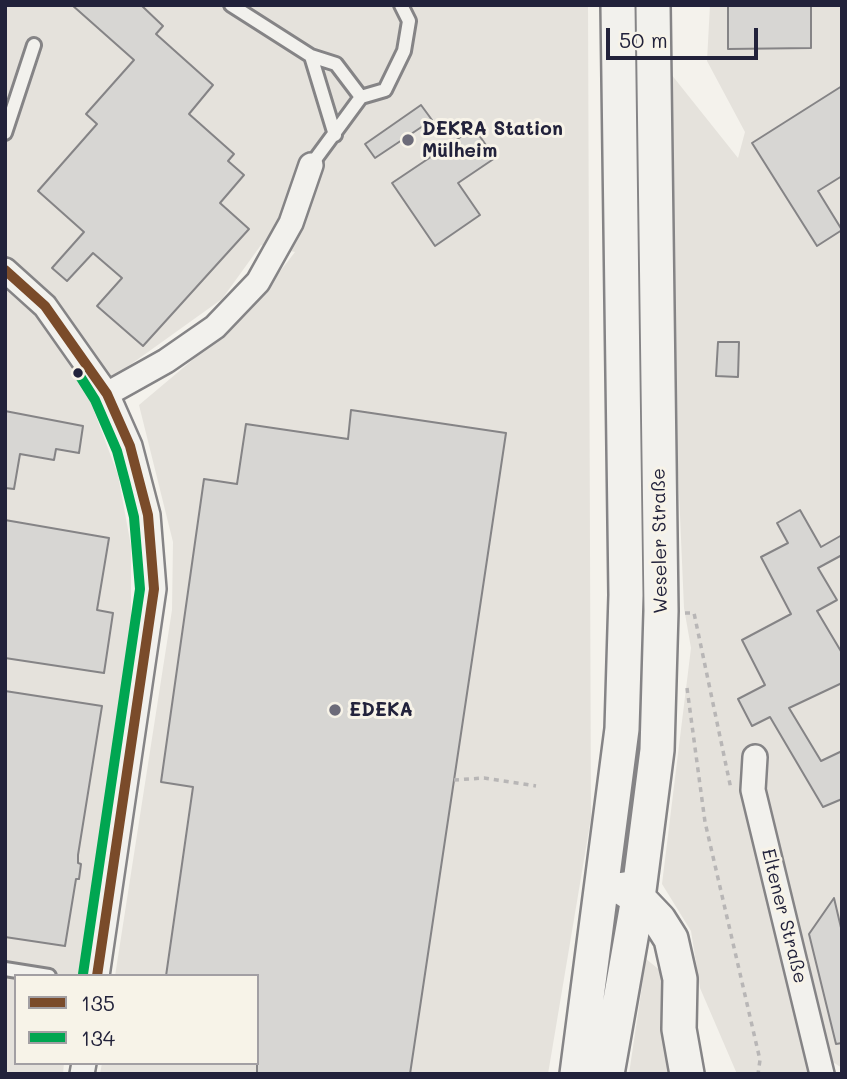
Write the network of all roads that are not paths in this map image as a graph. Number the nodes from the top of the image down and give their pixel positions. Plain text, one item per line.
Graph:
1 (232, 5) edge
2 (401, 5) edge
3 (618, 5) edge
4 (653, 5) edge
5 (34, 45) dead end
6 (311, 56) junction
7 (361, 97) junction
8 (5, 133) edge
9 (335, 135) junction
10 (311, 165) joint
11 (5, 270) edge
12 (107, 394) junction
13 (755, 757) dead end
14 (610, 839) junction
15 (638, 898) junction
16 (5, 969) edge
17 (36, 974) edge
18 (97, 974) edge
19 (577, 1074) edge
20 (607, 1074) edge
21 (687, 1074) edge
22 (822, 1074) edge

1 - 6 lane
2 - 7 lane
3 - 14 main road, Weseler Straße
4 - 15 main road, Weseler Straße
5 - 8 lane
6 - 7 lane
6 - 9 lane
7 - 9 lane
9 - 10 lane
10 - 12 street
11 - 12 street
12 - 18 street
13 - 22 street, Eltener Straße
14 - 15 main road
14 - 19 main road, Weseler Straße
15 - 20 main road, Weseler Straße
15 - 21 main road
16 - 17 lane

